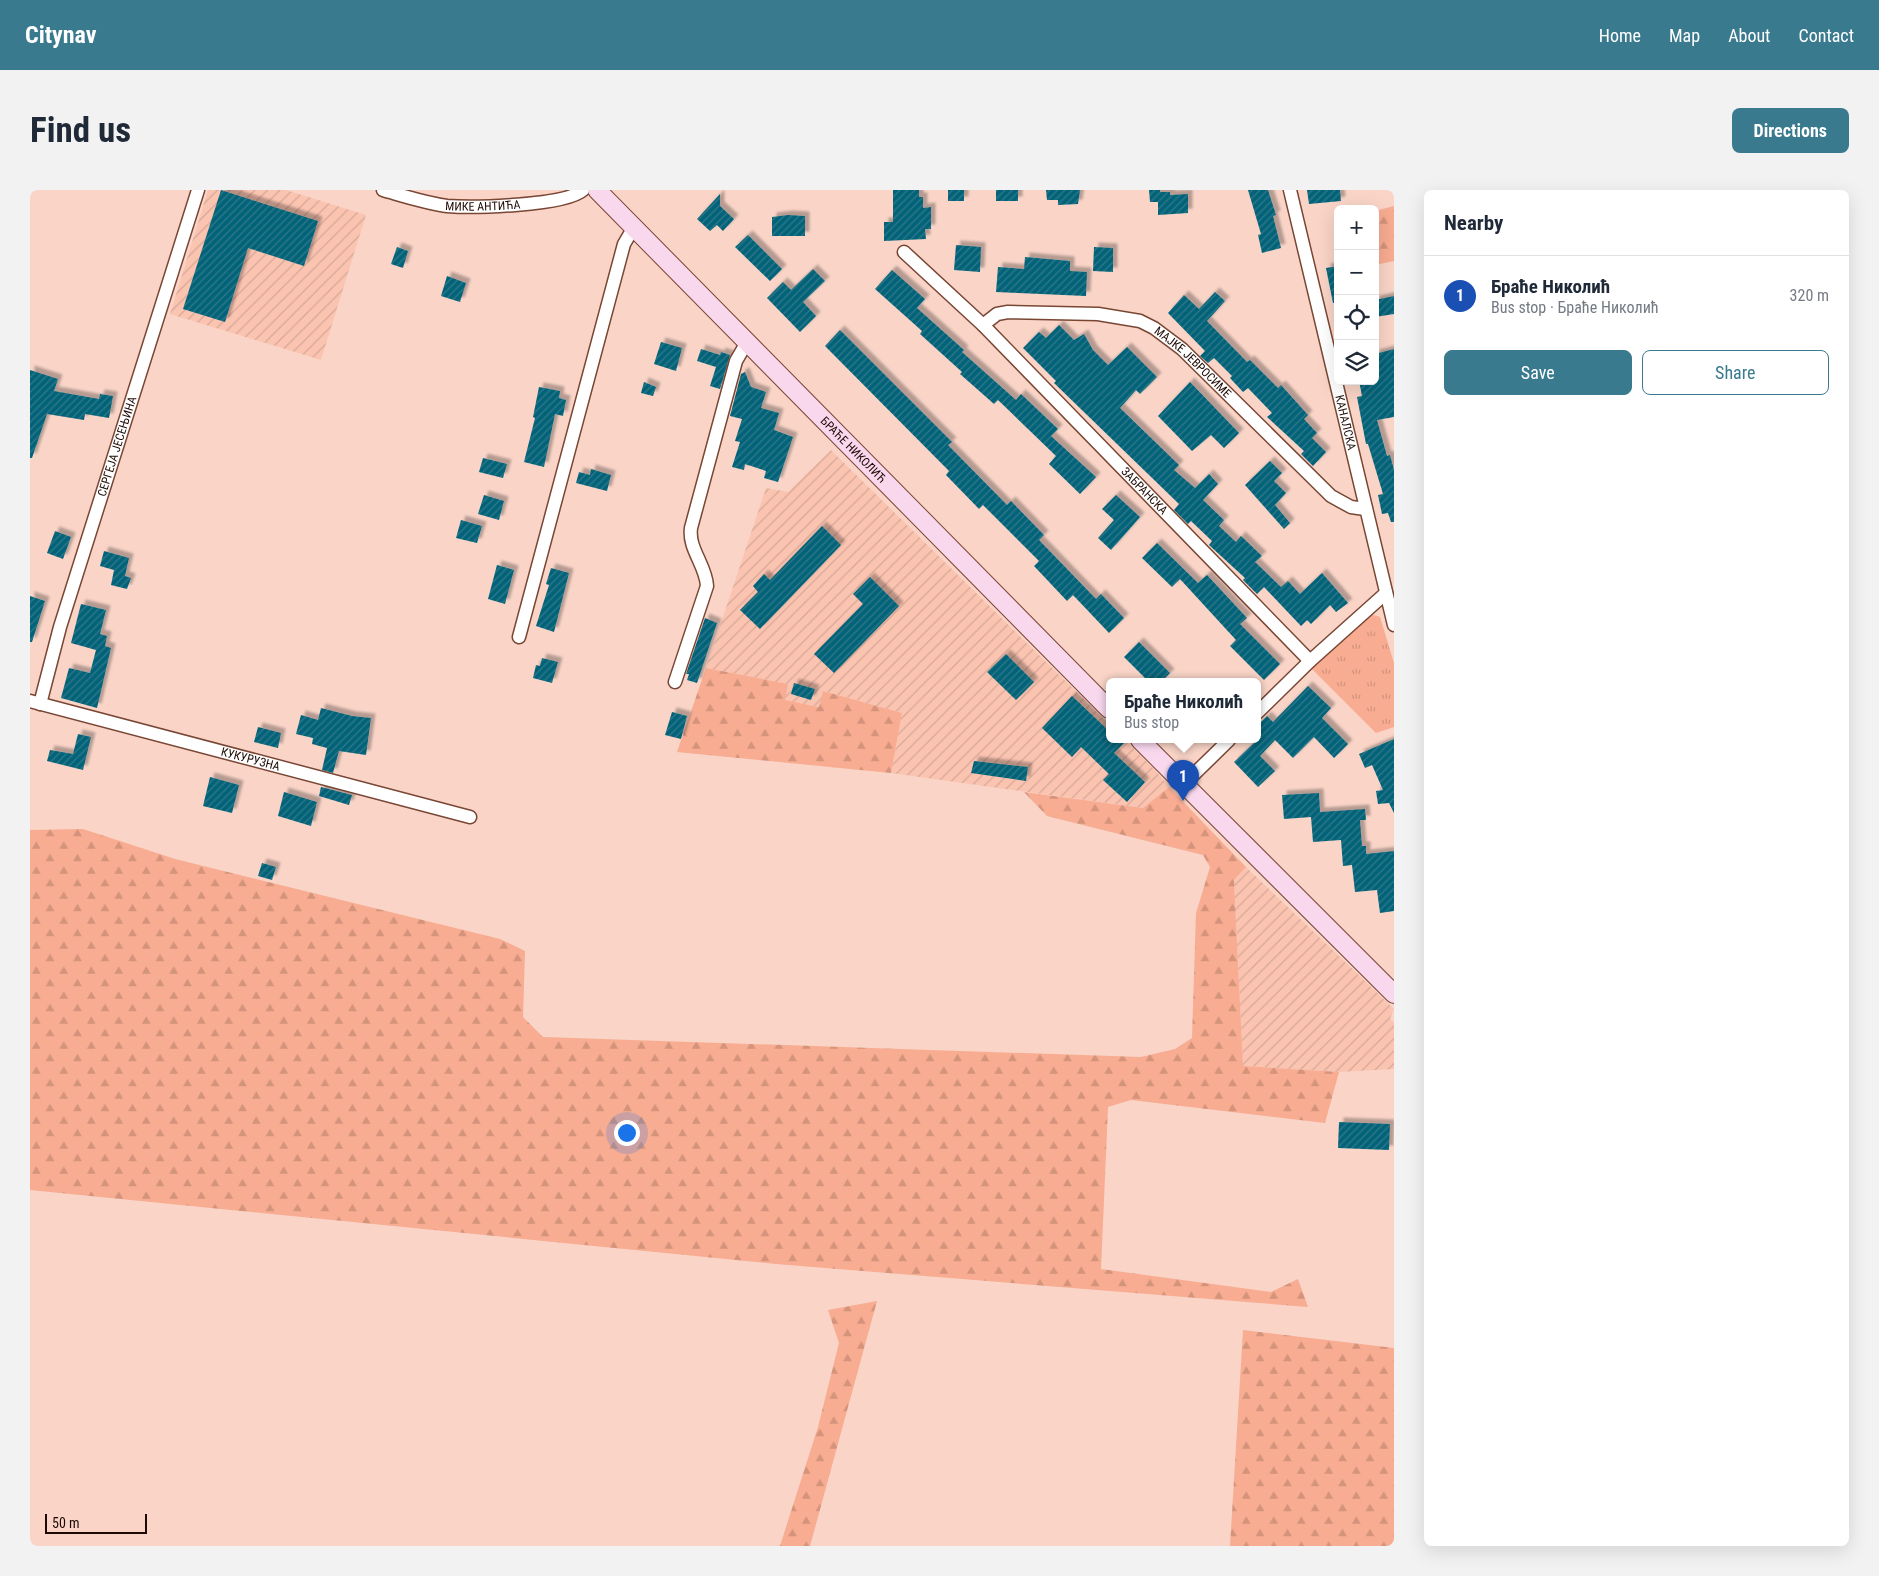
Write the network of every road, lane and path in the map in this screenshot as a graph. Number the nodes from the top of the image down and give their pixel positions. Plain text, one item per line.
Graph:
1 (198, 190) edge
2 (383, 190) edge
3 (583, 190) edge
4 (597, 190) edge
5 (1290, 190) edge
6 (634, 228) junction
7 (904, 252) dead end
8 (983, 325) junction
9 (747, 342) junction
10 (1365, 509) junction
11 (1386, 593) junction
12 (1394, 625) edge
13 (519, 637) dead end
14 (1310, 660) junction
15 (675, 682) dead end
16 (35, 702) edge
17 (1106, 706) edge
18 (1261, 709) edge
19 (1143, 743) edge
20 (1226, 743) edge
21 (1184, 784) junction
22 (470, 817) dead end
23 (1394, 994) edge

1 - 16 street, СЕРГЕЈА ЈЕСЕЊИНА
2 - 3 street, МИКЕ АНТИЋА
4 - 6 main road, БРАЋЕ НИКОЛИЋ
5 - 10 street, КАНАЛСКА
6 - 9 main road, БРАЋЕ НИКОЛИЋ
6 - 13 street
7 - 8 street, ЗАБРАНСКА
8 - 10 street, МАЈКЕ ЈЕВРОСИМЕ
8 - 14 street, ЗАБРАНСКА
9 - 15 street
9 - 17 main road, БРАЋЕ НИКОЛИЋ
10 - 11 street, КАНАЛСКА
11 - 12 street, КАНАЛСКА
11 - 14 street
14 - 18 street
16 - 22 street, КУКУРУЗНА
19 - 21 main road
20 - 21 street
21 - 23 main road

